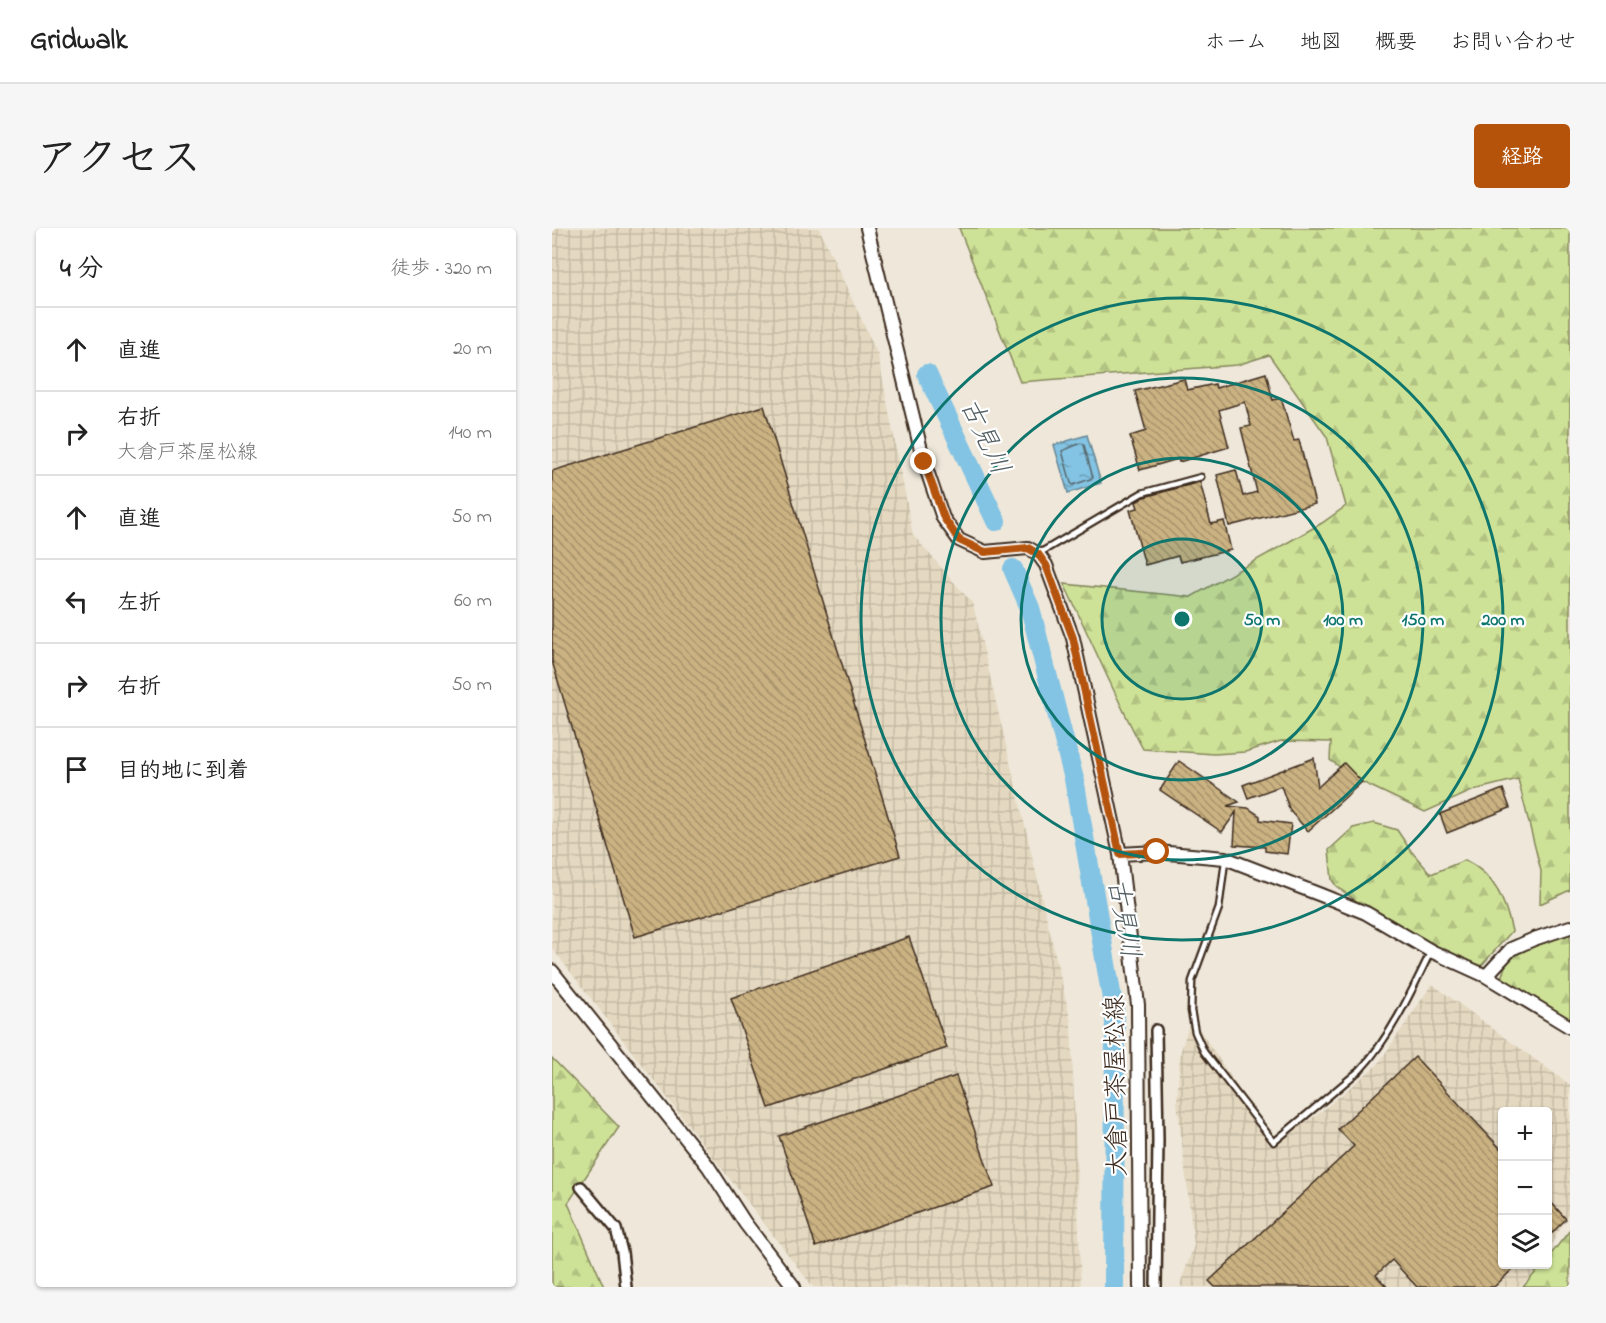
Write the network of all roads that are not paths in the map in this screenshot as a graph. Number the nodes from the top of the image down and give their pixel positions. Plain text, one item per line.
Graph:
1 (867, 228) edge
2 (1202, 477) dead end
3 (1038, 554) junction
4 (1120, 854) junction
5 (1225, 858) junction
6 (1570, 927) edge
7 (1431, 951) junction
8 (552, 971) edge
9 (1486, 976) junction
10 (1570, 1028) edge
11 (1156, 1030) dead end
12 (581, 1187) dead end
13 (626, 1287) edge
14 (794, 1287) edge
15 (1140, 1287) edge
16 (1156, 1287) edge

1 - 3 street
2 - 3 lane
3 - 4 street, 大倉戸茶屋松線
4 - 5 street
4 - 15 street, 大倉戸茶屋松線
5 - 7 street
5 - 7 lane
6 - 9 street
7 - 9 street
8 - 14 street
9 - 10 street
11 - 16 street
12 - 13 street

